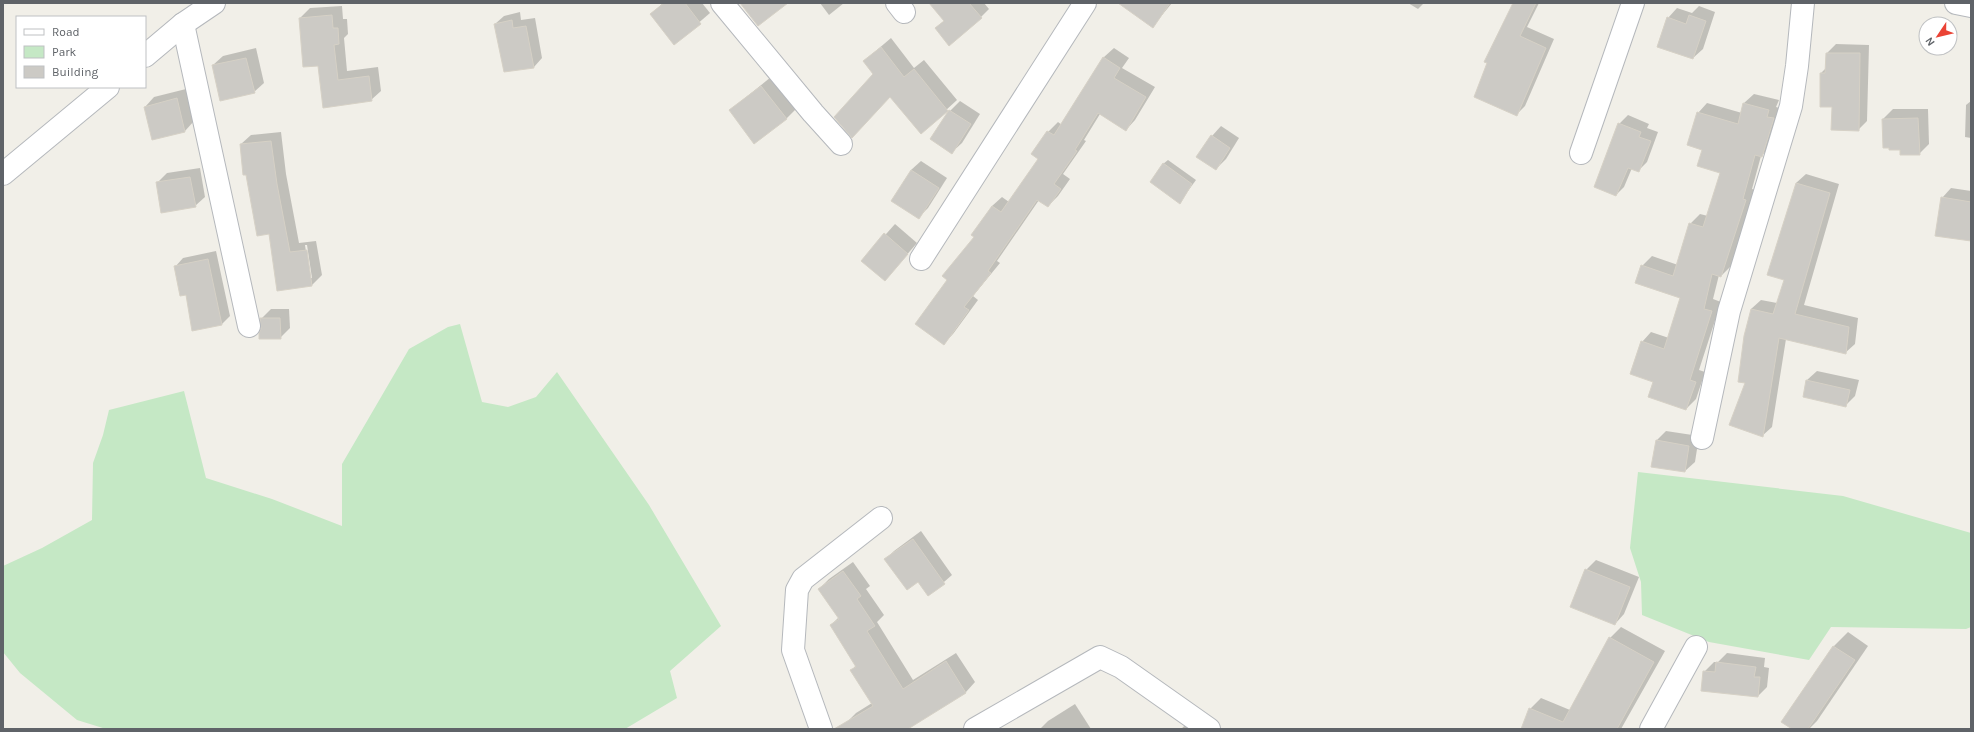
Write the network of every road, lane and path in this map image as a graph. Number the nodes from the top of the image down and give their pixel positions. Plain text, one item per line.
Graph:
1 (214, 3) edge
2 (722, 3) edge
3 (1085, 3) edge
4 (1633, 3) edge
5 (1803, 3) edge
6 (183, 24) junction
7 (146, 55) edge
8 (107, 88) edge
9 (841, 144) dead end
10 (1581, 153) dead end
11 (3, 174) edge
12 (921, 260) dead end
13 (249, 326) dead end
14 (1702, 438) dead end
15 (881, 518) dead end
16 (1696, 647) dead end
17 (821, 729) edge
18 (975, 729) edge
19 (1209, 729) edge
20 (1651, 729) edge

1 - 6 street
2 - 9 street
3 - 12 street
4 - 10 street
5 - 14 street
6 - 7 street
6 - 13 street
8 - 11 street
15 - 17 street
16 - 20 street
18 - 19 street

